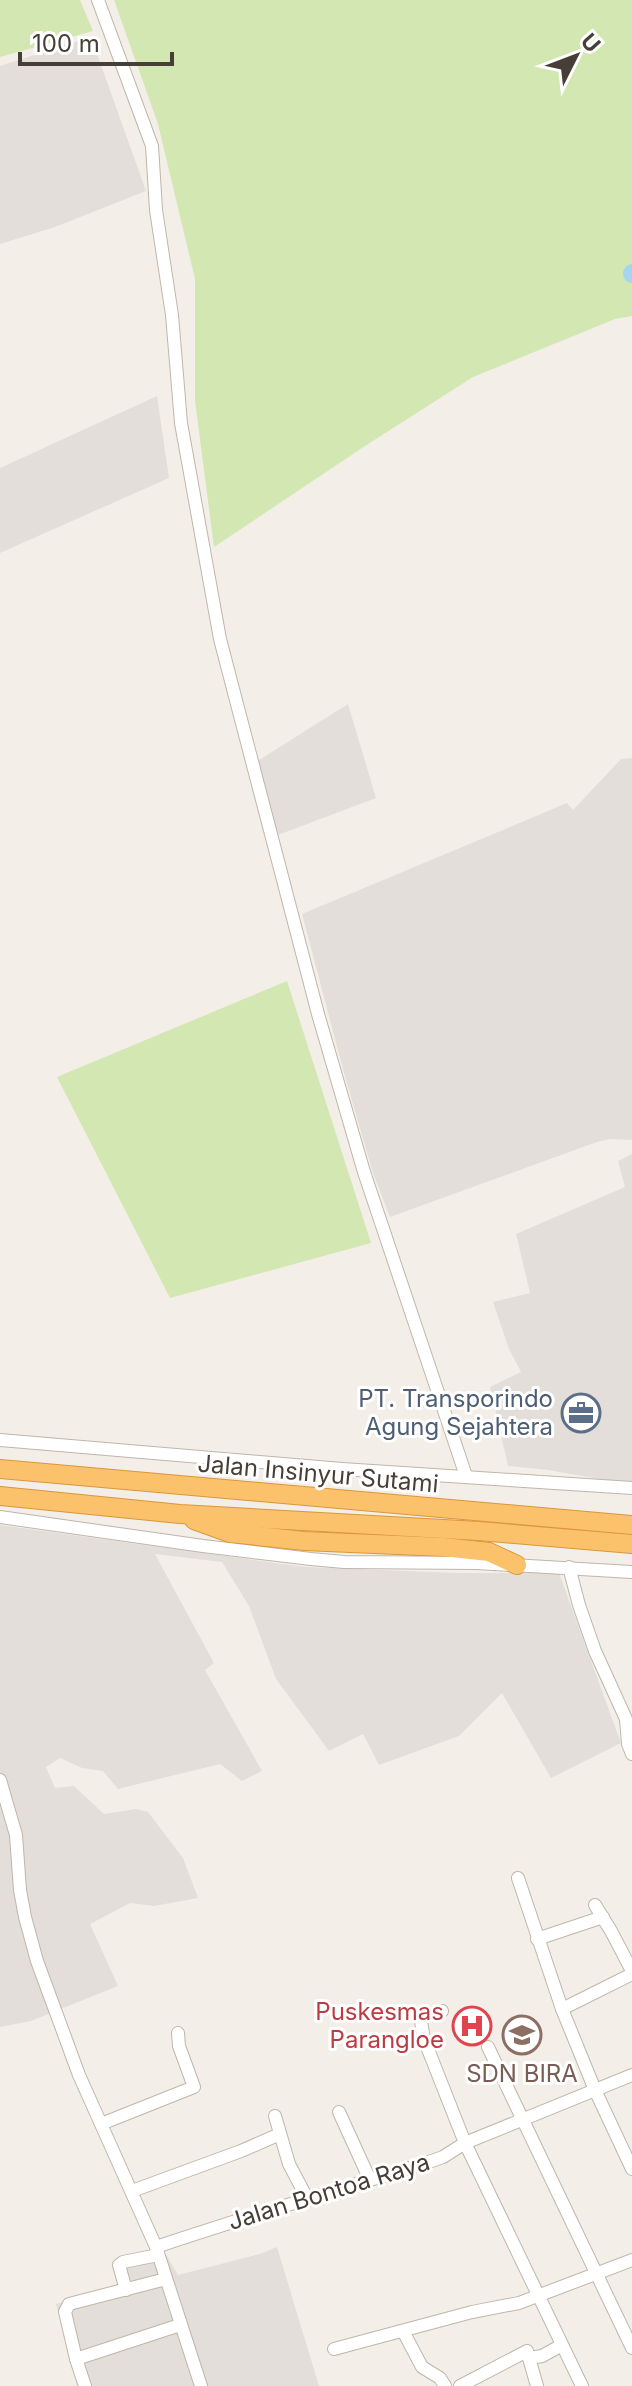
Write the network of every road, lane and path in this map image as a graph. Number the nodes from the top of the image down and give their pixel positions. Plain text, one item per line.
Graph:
1 (98, 0) edge
2 (0, 1440) edge
3 (0, 1469) edge
4 (466, 1476) junction
5 (632, 1488) edge
6 (0, 1496) edge
7 (180, 1514) junction
8 (632, 1514) edge
9 (0, 1517) edge
10 (564, 1519) junction
11 (632, 1525) edge
12 (632, 1544) edge
13 (517, 1565) junction
14 (569, 1567) junction
15 (632, 1572) edge
16 (632, 1754) edge
17 (0, 1780) edge
18 (518, 1878) dead end
19 (595, 1905) dead end
20 (603, 1917) junction
21 (537, 1939) junction
22 (632, 1970) edge
23 (562, 2009) junction
24 (442, 2011) dead end
25 (178, 2033) dead end
26 (488, 2047) dead end
27 (632, 2075) edge
28 (595, 2090) junction
29 (339, 2112) dead end
30 (275, 2116) dead end
31 (524, 2120) junction
32 (101, 2124) junction
33 (280, 2134) junction
34 (465, 2143) junction
35 (632, 2168) edge
36 (370, 2180) junction
37 (132, 2191) junction
38 (308, 2200) junction
39 (157, 2251) junction
40 (632, 2260) edge
41 (596, 2274) junction
42 (166, 2279) junction
43 (126, 2290) junction
44 (538, 2297) junction
45 (180, 2325) junction
46 (403, 2331) junction
47 (562, 2345) junction
48 (632, 2348) edge
49 (334, 2349) dead end
50 (529, 2358) junction
51 (76, 2359) junction
52 (85, 2386) edge
53 (201, 2386) edge
54 (445, 2386) edge
55 (460, 2386) edge
56 (537, 2386) edge
57 (582, 2386) edge

1 - 4 street
2 - 4 street
3 - 10 highway, Jalan Insinyur Sutami
4 - 5 street
6 - 7 highway, Jalan Insinyur Sutami
7 - 12 highway, Jalan Insinyur Sutami
7 - 13 highway
8 - 10 highway
9 - 13 street
10 - 11 highway, Jalan Insinyur Sutami
13 - 14 street
14 - 15 street
14 - 16 street
17 - 32 street
18 - 21 street
19 - 20 street
20 - 21 street
20 - 22 street
21 - 23 street
22 - 23 street
23 - 28 street
24 - 34 street
25 - 32 street
26 - 31 street
27 - 28 street, Jalan Bontoa Raya
28 - 31 street, Jalan Bontoa Raya
28 - 35 street
29 - 36 street
30 - 33 street
31 - 34 street, Jalan Bontoa Raya
31 - 41 street
32 - 37 street
33 - 37 street
33 - 38 street
34 - 36 street, Jalan Bontoa Raya
34 - 44 street
36 - 38 street, Jalan Bontoa Raya
37 - 39 street
38 - 39 street, Jalan Bontoa Raya
39 - 42 street
39 - 43 street, Jalan Bontoa Raya
40 - 41 street
41 - 44 street
41 - 48 street
42 - 43 street
42 - 45 street
43 - 51 street
44 - 46 street
44 - 47 street
45 - 51 street
45 - 53 street
46 - 49 street
46 - 54 street
47 - 50 street
47 - 57 street
50 - 55 street
50 - 56 street
51 - 52 street

